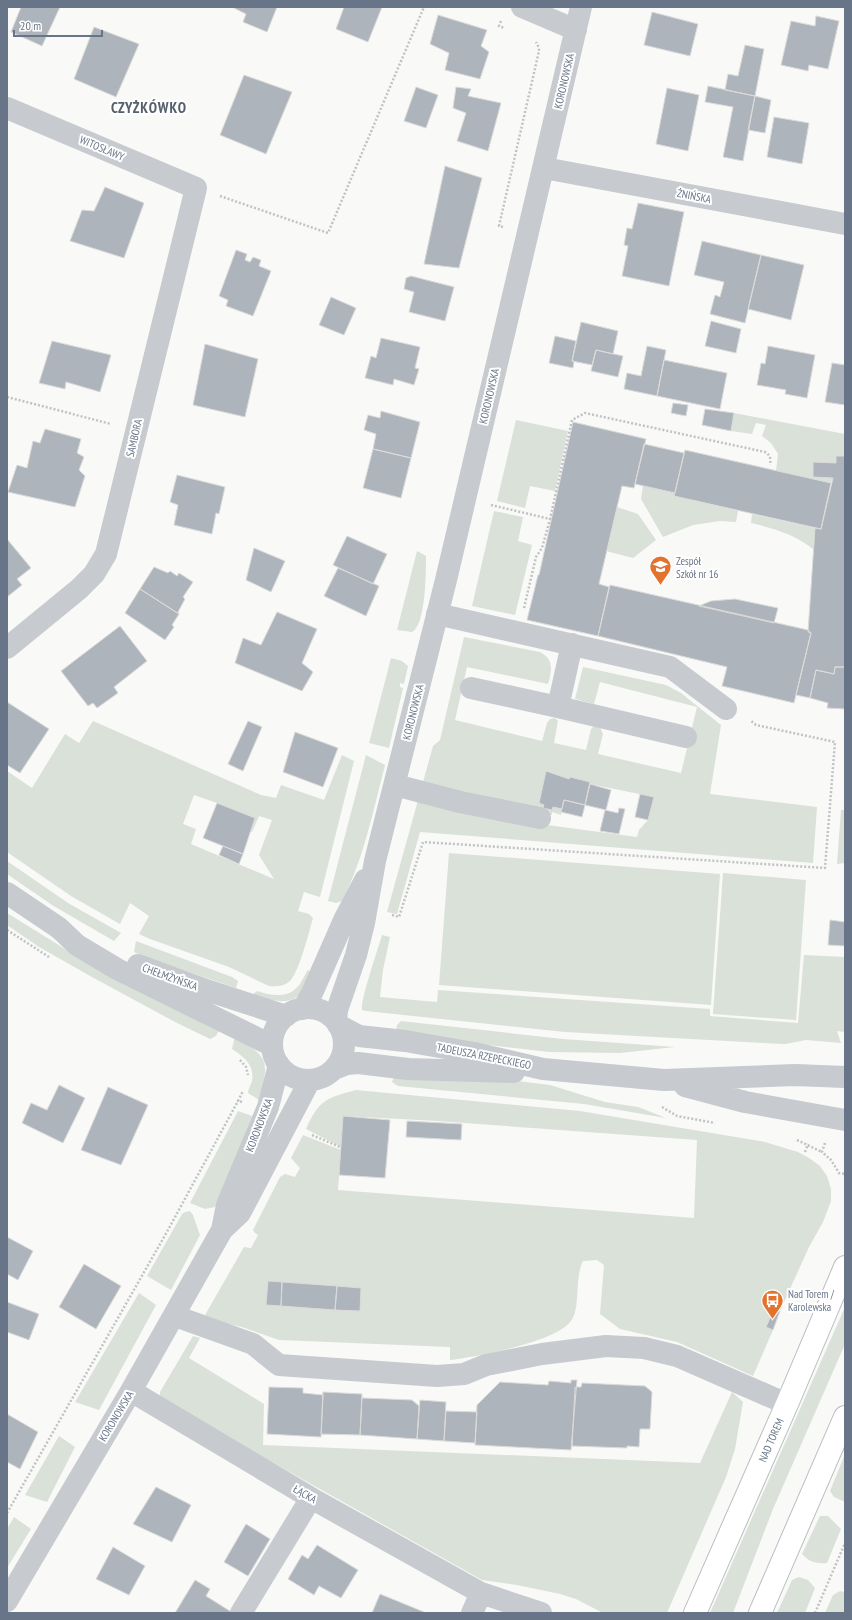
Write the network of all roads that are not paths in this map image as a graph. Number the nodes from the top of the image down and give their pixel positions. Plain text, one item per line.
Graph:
1 (522, 7) edge
2 (580, 7) edge
3 (576, 30) junction
4 (7, 108) edge
5 (544, 168) junction
6 (196, 188) joint
7 (845, 224) edge
8 (437, 614) junction
9 (572, 644) junction
10 (7, 648) edge
11 (471, 688) dead end
12 (558, 707) junction
13 (726, 710) dead end
14 (686, 737) dead end
15 (395, 786) junction
16 (540, 818) dead end
17 (375, 861) junction
18 (7, 893) edge
19 (58, 928) junction
20 (295, 1012) junction
21 (337, 1023) junction
22 (271, 1045) junction
23 (279, 1065) junction
24 (334, 1069) junction
25 (543, 1069) junction
26 (845, 1077) edge
27 (310, 1080) junction
28 (664, 1080) junction
29 (845, 1120) edge
30 (222, 1230) junction
31 (845, 1267) edge
32 (175, 1316) junction
33 (131, 1391) junction
34 (788, 1404) junction
35 (845, 1417) edge
36 (312, 1498) junction
37 (481, 1593) junction
38 (7, 1602) edge
39 (241, 1613) edge
40 (472, 1613) edge
41 (541, 1613) edge
42 (696, 1613) edge
43 (760, 1613) edge

1 - 3 street
2 - 3 street, KORONOWSKA
3 - 5 street, KORONOWSKA
4 - 6 street, WITOSŁAWY
5 - 7 street, ŻNIŃSKA
5 - 8 street, KORONOWSKA
6 - 10 street, SAMBORA
8 - 9 street
8 - 15 street, KORONOWSKA
9 - 12 street
9 - 13 street
11 - 12 street
12 - 14 street
15 - 16 street
15 - 17 street, KORONOWSKA
17 - 20 street, KORONOWSKA
17 - 21 street, KORONOWSKA
18 - 19 street, CHEŁMŻYŃSKA
19 - 20 street, CHEŁMŻYŃSKA
19 - 22 street, CHEŁMŻYŃSKA
20 - 21 street
20 - 22 street
21 - 24 street
21 - 25 street, TADEUSZA RZEPECKIEGO
22 - 23 street
23 - 27 street
23 - 30 street, KORONOWSKA
24 - 25 street, TADEUSZA RZEPECKIEGO
24 - 27 street
25 - 28 street
26 - 28 street
27 - 30 street, KORONOWSKA
28 - 29 street
30 - 32 street, KORONOWSKA
31 - 34 main road, NAD TOREM
32 - 33 street, KORONOWSKA
32 - 34 street
33 - 36 street, ŁĄCKA
33 - 38 street, KORONOWSKA
34 - 42 main road, NAD TOREM
35 - 43 main road
36 - 37 street, ŁĄCKA
36 - 39 street
37 - 40 street
37 - 41 street, ŁĄCKA

